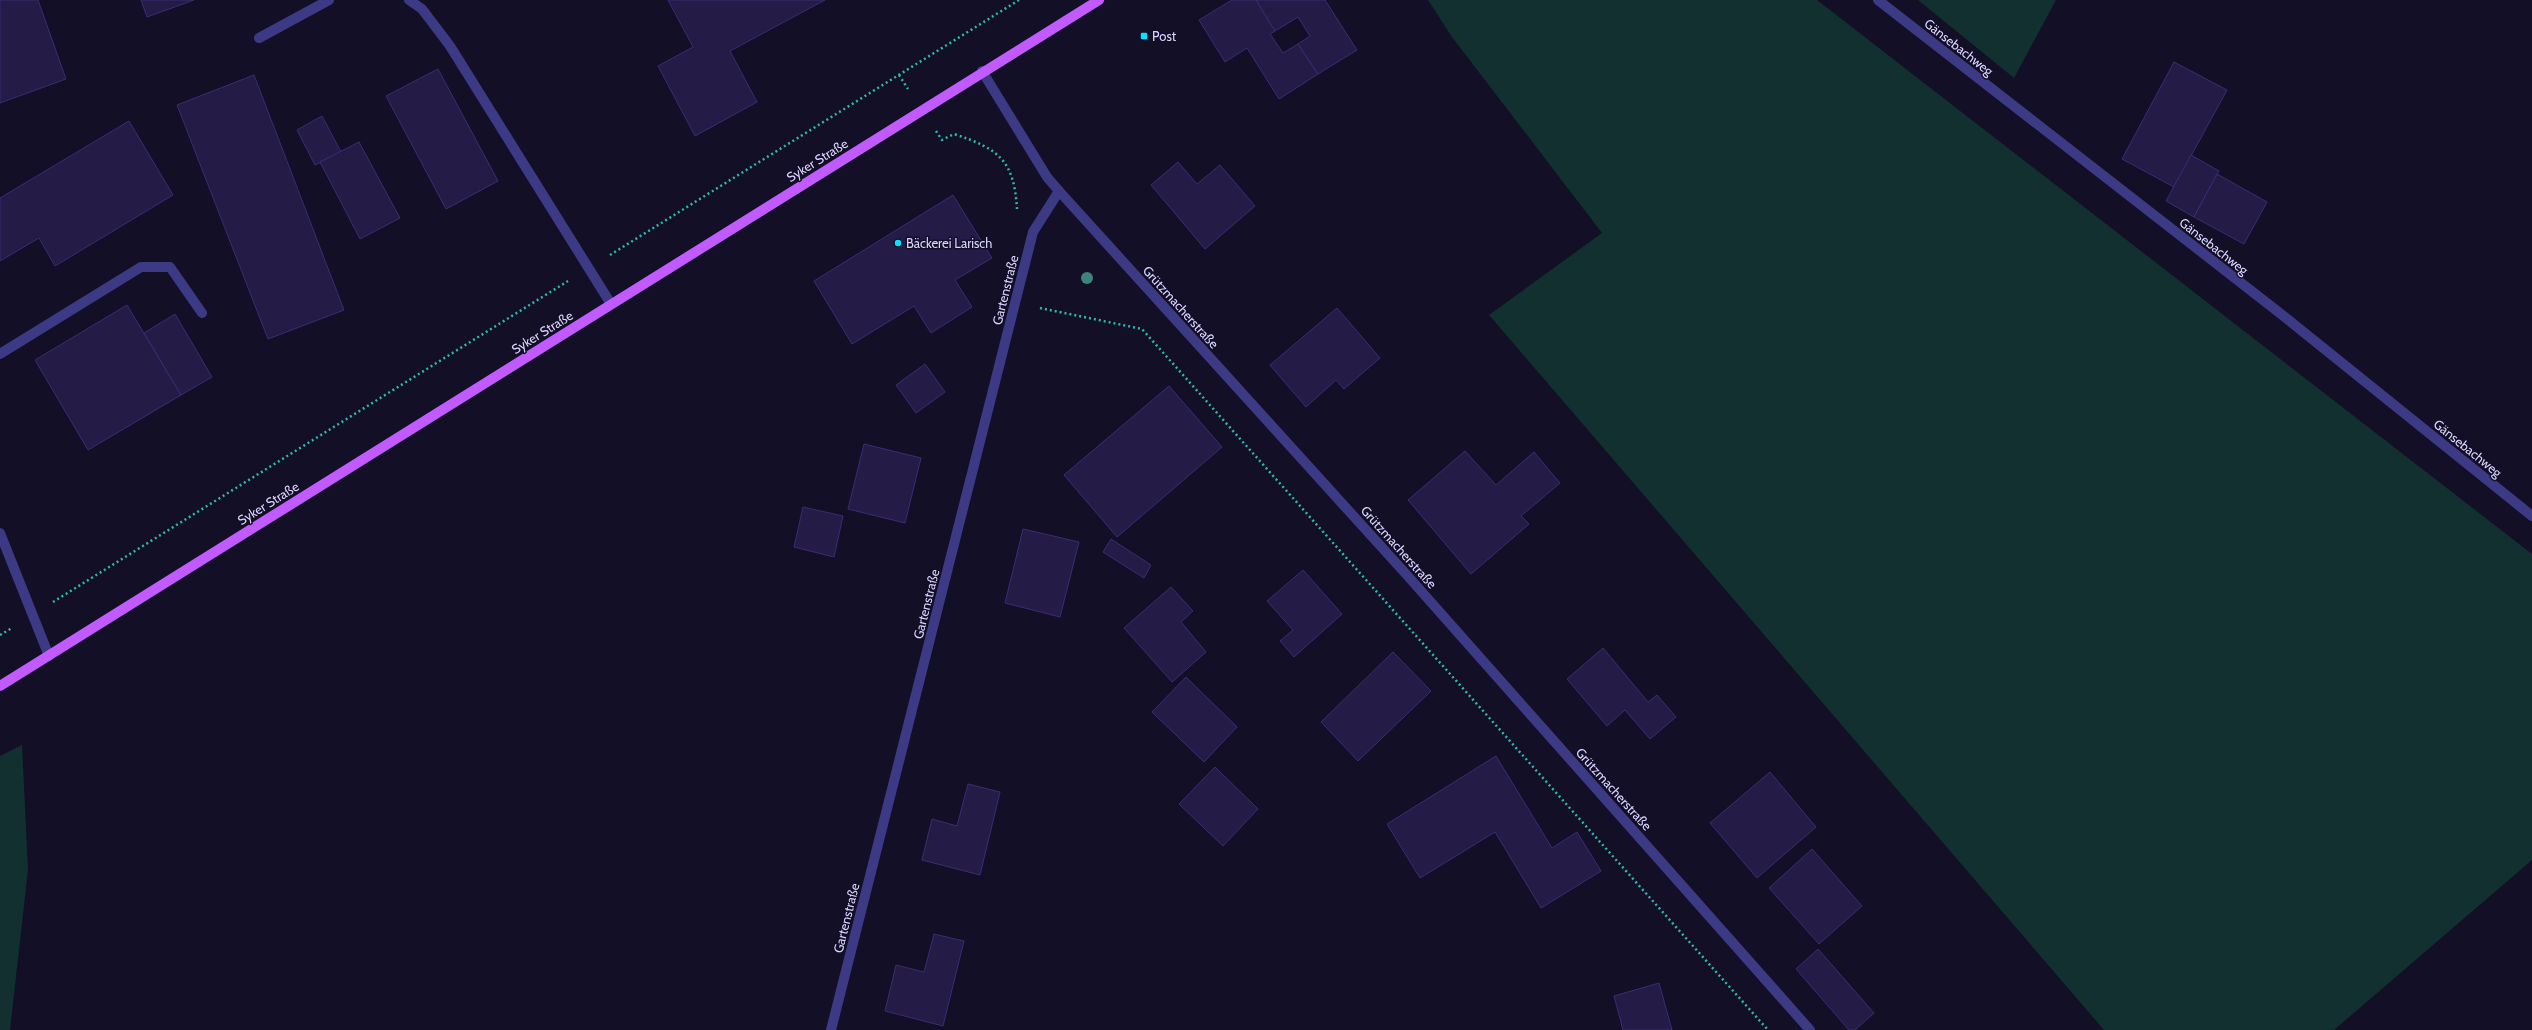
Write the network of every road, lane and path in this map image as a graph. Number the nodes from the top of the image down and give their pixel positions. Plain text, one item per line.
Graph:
1 (329, 0) edge
2 (410, 0) edge
3 (1018, 0) edge
4 (1099, 0) edge
5 (1878, 0) edge
6 (259, 38) dead end
7 (982, 71) junction
8 (942, 140) dead end
9 (1059, 191) junction
10 (1018, 217) dead end
11 (588, 269) junction
12 (1016, 302) junction
13 (610, 304) junction
14 (202, 313) dead end
15 (0, 354) edge
16 (2532, 516) edge
17 (0, 533) edge
18 (32, 615) junction
19 (0, 635) edge
20 (49, 656) junction
21 (0, 686) edge
22 (831, 1030) edge
23 (1768, 1030) edge
24 (1810, 1030) edge

1 - 6 street
2 - 11 street
3 - 11 path
4 - 7 main road, Syker Straße
5 - 16 street, Gänsebachweg
7 - 9 street, Grützmacherstraße
7 - 13 main road, Syker Straße
8 - 10 path
9 - 12 street, Gartenstraße
9 - 24 street, Grützmacherstraße
11 - 13 street
11 - 18 path
12 - 22 street, Gartenstraße
12 - 23 path
13 - 20 main road, Syker Straße
14 - 15 street
17 - 18 street
18 - 19 path
18 - 20 street
20 - 21 main road, Syker Straße

